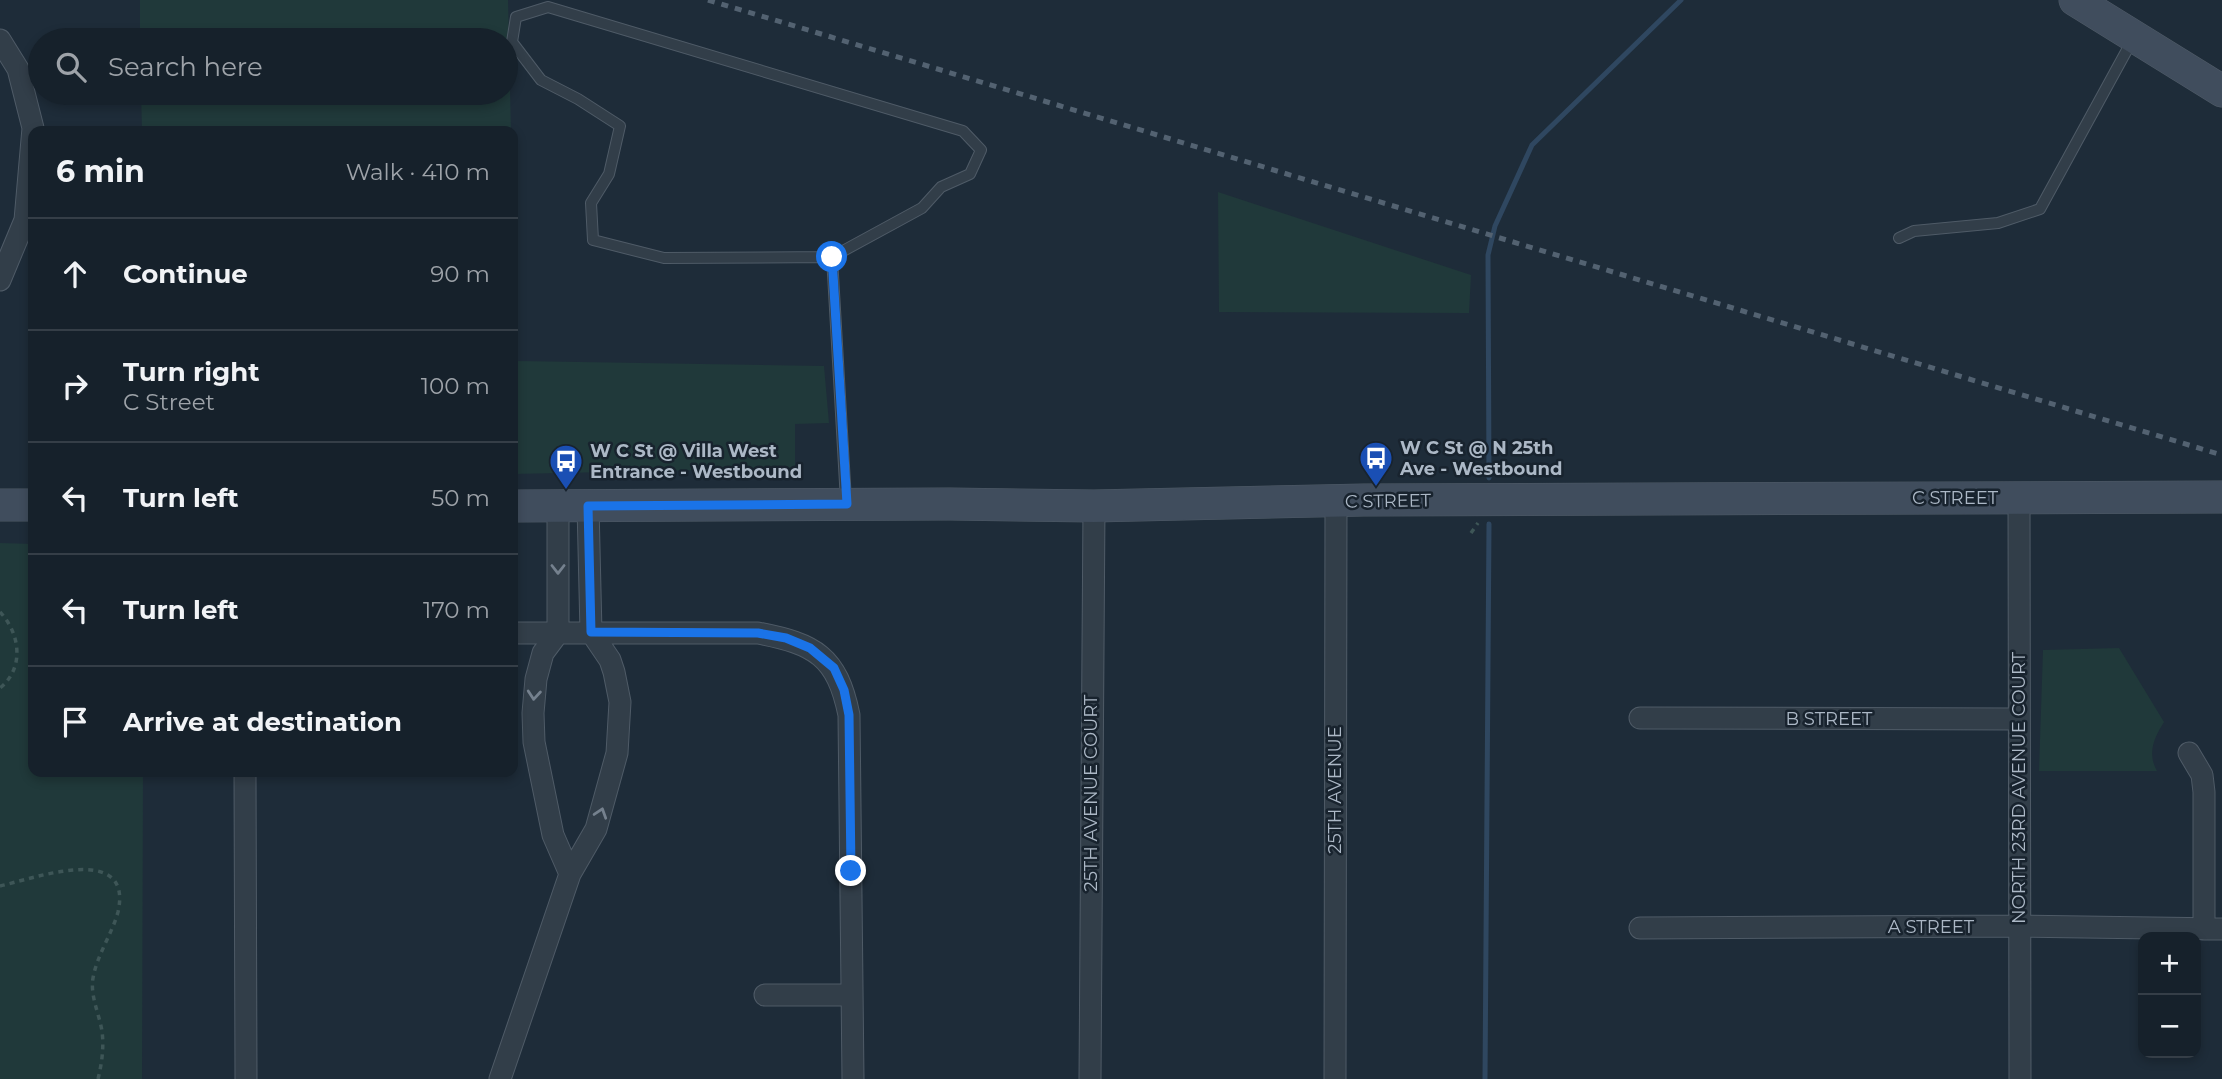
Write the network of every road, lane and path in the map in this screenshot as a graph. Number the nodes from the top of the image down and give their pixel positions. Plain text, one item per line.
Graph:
1 (2075, 0) edge
2 (514, 28) edge
3 (2134, 37) junction
4 (0, 40) edge
5 (518, 50) edge
6 (2222, 92) edge
7 (32, 126) edge
8 (28, 186) edge
9 (1899, 238) dead end
10 (832, 257) junction
11 (0, 281) edge
12 (2222, 497) edge
13 (2019, 498) junction
14 (1336, 502) junction
15 (847, 504) junction
16 (0, 505) edge
17 (28, 505) edge
18 (518, 506) edge
19 (573, 506) junction
20 (1094, 506) junction
21 (0, 612) edge
22 (591, 632) junction
23 (518, 633) edge
24 (558, 633) junction
25 (0, 688) edge
26 (1640, 718) dead end
27 (2018, 719) junction
28 (2189, 753) dead end
29 (245, 777) edge
30 (570, 874) junction
31 (0, 886) edge
32 (2020, 926) junction
33 (1640, 928) dead end
34 (2213, 929) edge
35 (765, 995) dead end
36 (852, 995) junction
37 (98, 1079) edge
38 (246, 1079) edge
39 (500, 1079) edge
40 (853, 1079) edge
41 (1090, 1079) edge
42 (1335, 1079) edge
43 (2020, 1079) edge

1 - 3 street
2 - 10 lane
3 - 6 street
3 - 9 lane
4 - 7 street
5 - 10 lane
8 - 11 street
10 - 15 lane
12 - 13 street, C STREET
13 - 14 street, C STREET
13 - 27 street, NORTH 23RD AVENUE COURT
14 - 20 street, C STREET
14 - 42 street, 25TH AVENUE
15 - 19 street, C STREET
15 - 20 street, C STREET
16 - 17 street
18 - 19 street, C STREET
19 - 22 street
19 -> 24 street
20 - 41 street, 25TH AVENUE COURT
21 - 25 path
22 - 24 street
30 -> 22 street
22 - 36 street
23 - 24 street
24 -> 30 street
26 - 27 street, B STREET
27 - 32 street, NORTH 23RD AVENUE COURT
28 - 34 street
29 - 38 street
30 - 39 street
31 - 37 path
32 - 33 street, A STREET
32 - 34 street, A STREET
32 - 43 street, NORTH 23RD AVENUE COURT
35 - 36 street
36 - 40 street

